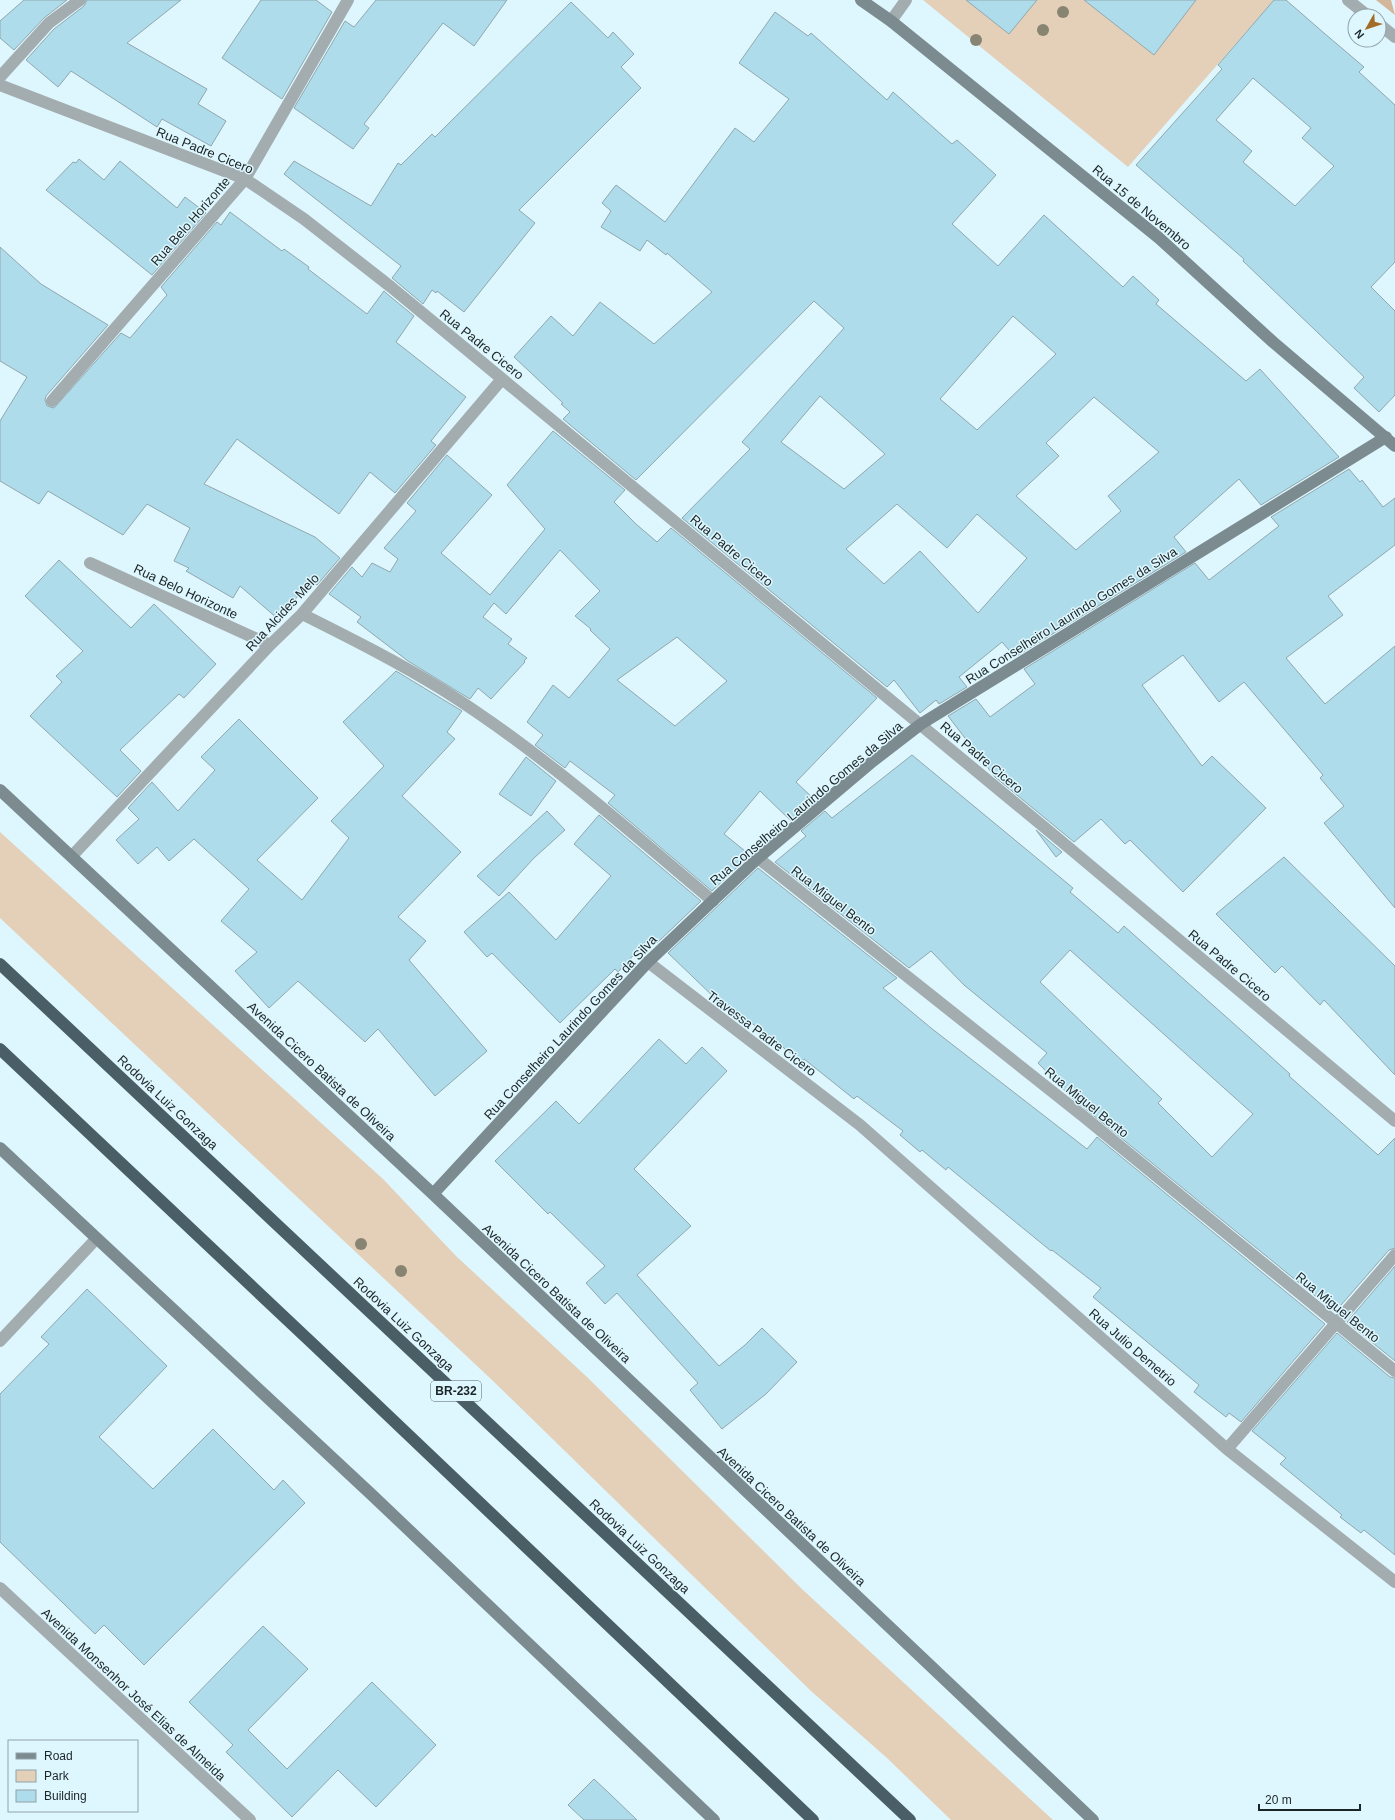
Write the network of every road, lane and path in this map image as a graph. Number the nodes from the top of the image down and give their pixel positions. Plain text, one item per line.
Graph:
1 (80, 0) edge
2 (348, 0) edge
3 (862, 0) edge
4 (906, 0) edge
5 (1348, 0) edge
6 (1358, 8) edge
7 (891, 21) junction
8 (1387, 30) edge
9 (1395, 37) edge
10 (0, 77) edge
11 (0, 85) edge
12 (245, 179) junction
13 (502, 379) junction
14 (52, 401) dead end
15 (1386, 437) junction
16 (1395, 446) edge
17 (90, 563) dead end
18 (302, 614) junction
19 (270, 645) junction
20 (921, 724) junction
21 (0, 790) edge
22 (72, 856) junction
23 (758, 858) junction
24 (713, 901) junction
25 (648, 962) junction
26 (0, 964) edge
27 (0, 1049) edge
28 (1395, 1121) edge
29 (860, 1125) joint
30 (0, 1148) edge
31 (433, 1194) junction
32 (96, 1239) junction
33 (1395, 1255) edge
34 (1336, 1324) junction
35 (0, 1341) edge
36 (1395, 1372) edge
37 (1227, 1449) junction
38 (1395, 1582) edge
39 (0, 1588) edge
40 (250, 1820) edge
41 (714, 1820) edge
42 (814, 1820) edge
43 (910, 1820) edge
44 (1093, 1820) edge

1 - 10 street
2 - 12 street, Rua Belo Horizonte
3 - 7 main road, Rua 15 de Novembro
4 - 7 street
5 - 6 street
7 - 15 main road, Rua 15 de Novembro
8 - 9 street
11 - 12 street, Rua Padre Cicero
12 - 13 street, Rua Padre Cicero
12 - 14 street, Rua Belo Horizonte
13 - 18 street, Rua Alcides Melo
13 - 20 street, Rua Padre Cicero
15 - 16 main road, Rua 15 de Novembro
15 - 20 main road, Rua Conselheiro Laurindo Gomes da Silva
17 - 19 street, Rua Belo Horizonte
18 - 19 street, Rua Alcides Melo
18 - 24 street
19 - 22 street, Rua Alcides Melo
20 - 23 main road, Rua Conselheiro Laurindo Gomes da Silva
20 - 28 street, Rua Padre Cicero
21 - 22 main road, Avenida Cicero Batista de Oliveira
22 - 31 main road, Avenida Cicero Batista de Oliveira
23 - 24 main road, Rua Conselheiro Laurindo Gomes da Silva
23 - 34 street, Rua Miguel Bento
24 - 25 main road, Rua Conselheiro Laurindo Gomes da Silva
25 - 29 street, Travessa Padre Cicero
25 - 31 main road, Rua Conselheiro Laurindo Gomes da Silva
26 - 43 highway, Rodovia Luiz Gonzaga / BR-232
27 - 42 highway
29 - 37 street, Rua Julio Demetrio
30 - 32 main road
31 - 44 main road, Avenida Cicero Batista de Oliveira
32 - 35 street
32 - 41 main road
33 - 34 street
34 - 36 street, Rua Miguel Bento
34 - 37 street
37 - 38 street, Rua Julio Demetrio
39 - 40 street, Avenida Monsenhor José Elias de Almeida

